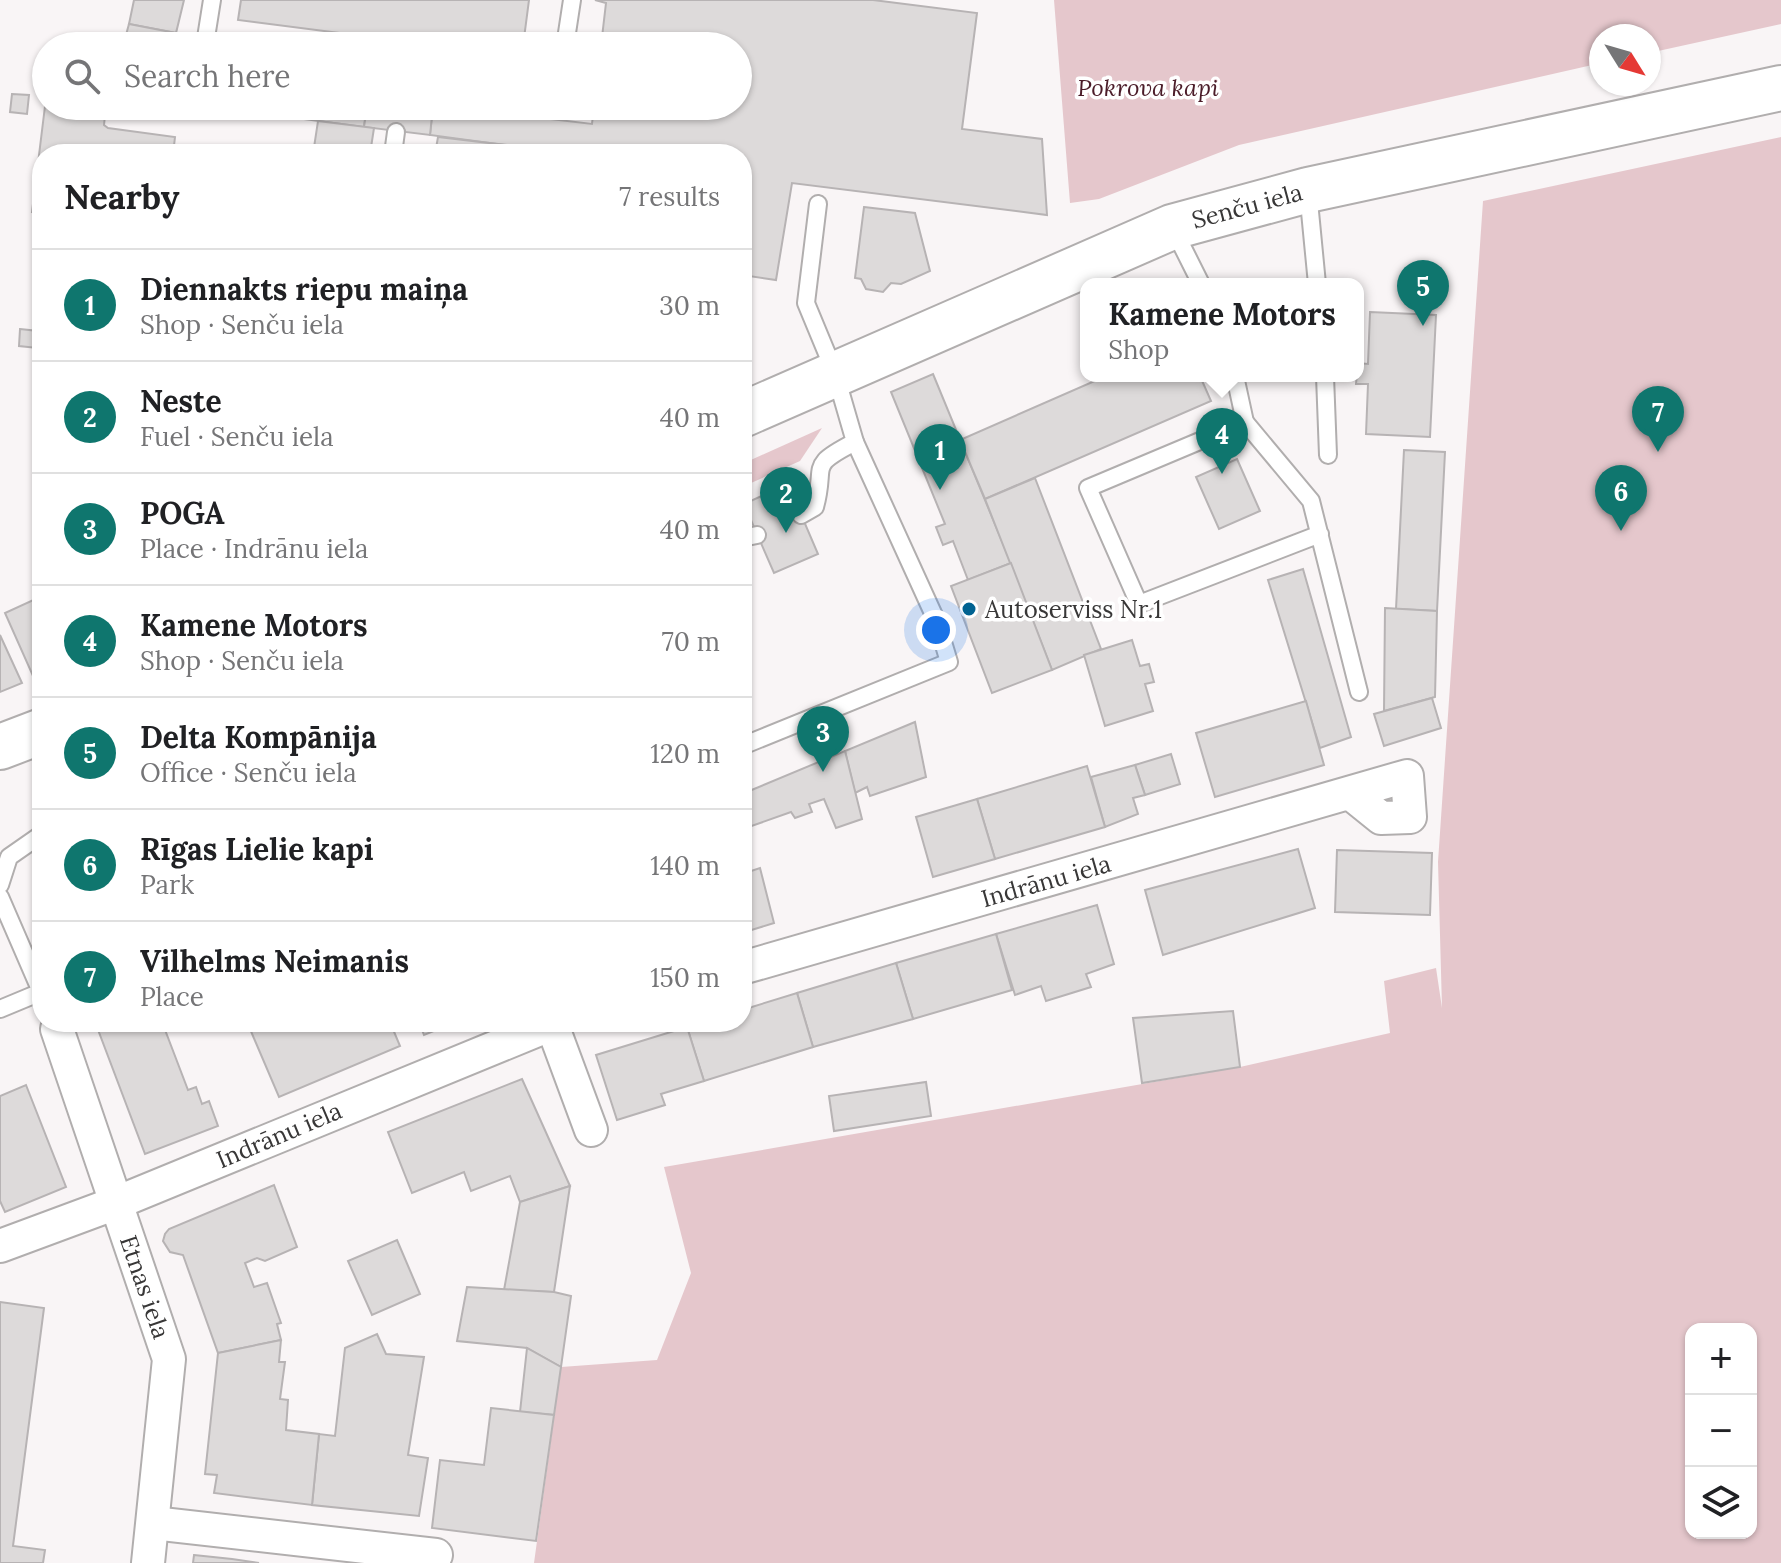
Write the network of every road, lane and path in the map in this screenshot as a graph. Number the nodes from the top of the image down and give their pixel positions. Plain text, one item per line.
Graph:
1 (212, 0) edge
2 (572, 0) edge
3 (207, 32) edge
4 (567, 32) edge
5 (1781, 88) edge
6 (396, 132) dead end
7 (394, 144) edge
8 (1308, 190) junction
9 (818, 204) dead end
10 (1172, 227) junction
11 (1198, 278) edge
12 (1316, 278) edge
13 (835, 373) junction
14 (1236, 382) edge
15 (1325, 382) edge
16 (752, 410) edge
17 (1245, 422) junction
18 (855, 442) junction
19 (1328, 455) dead end
20 (801, 515) dead end
21 (1320, 534) junction
22 (1359, 692) dead end
23 (32, 735) edge
24 (752, 742) edge
25 (0, 747) edge
26 (1350, 793) dead end
27 (32, 841) edge
28 (0, 885) edge
29 (0, 897) edge
30 (752, 965) edge
31 (32, 970) edge
32 (32, 997) edge
33 (0, 1009) edge
34 (58, 1032) edge
35 (532, 1032) edge
36 (557, 1032) edge
37 (591, 1130) dead end
38 (116, 1203) junction
39 (0, 1246) edge
40 (153, 1523) junction
41 (436, 1559) edge
42 (148, 1563) edge

1 - 3 lane
2 - 4 lane
5 - 8 main road, Senču iela
6 - 7 lane
8 - 10 main road, Senču iela
8 - 12 lane
9 - 13 lane
10 - 11 lane
10 - 13 main road, Senču iela
13 - 16 main road, Senču iela
13 - 18 lane
14 - 17 lane
15 - 19 lane
17 - 21 lane
17 - 21 lane
18 - 20 lane
18 - 24 lane
21 - 22 lane
23 - 25 main road
26 - 30 street, Indrānu iela
27 - 28 lane
29 - 31 lane
32 - 33 lane
34 - 38 street, Etnas iela
35 - 38 street, Indrānu iela
36 - 37 street
38 - 39 street, Indrānu iela
38 - 40 street, Etnas iela
40 - 41 street
40 - 42 street, Etnas iela

